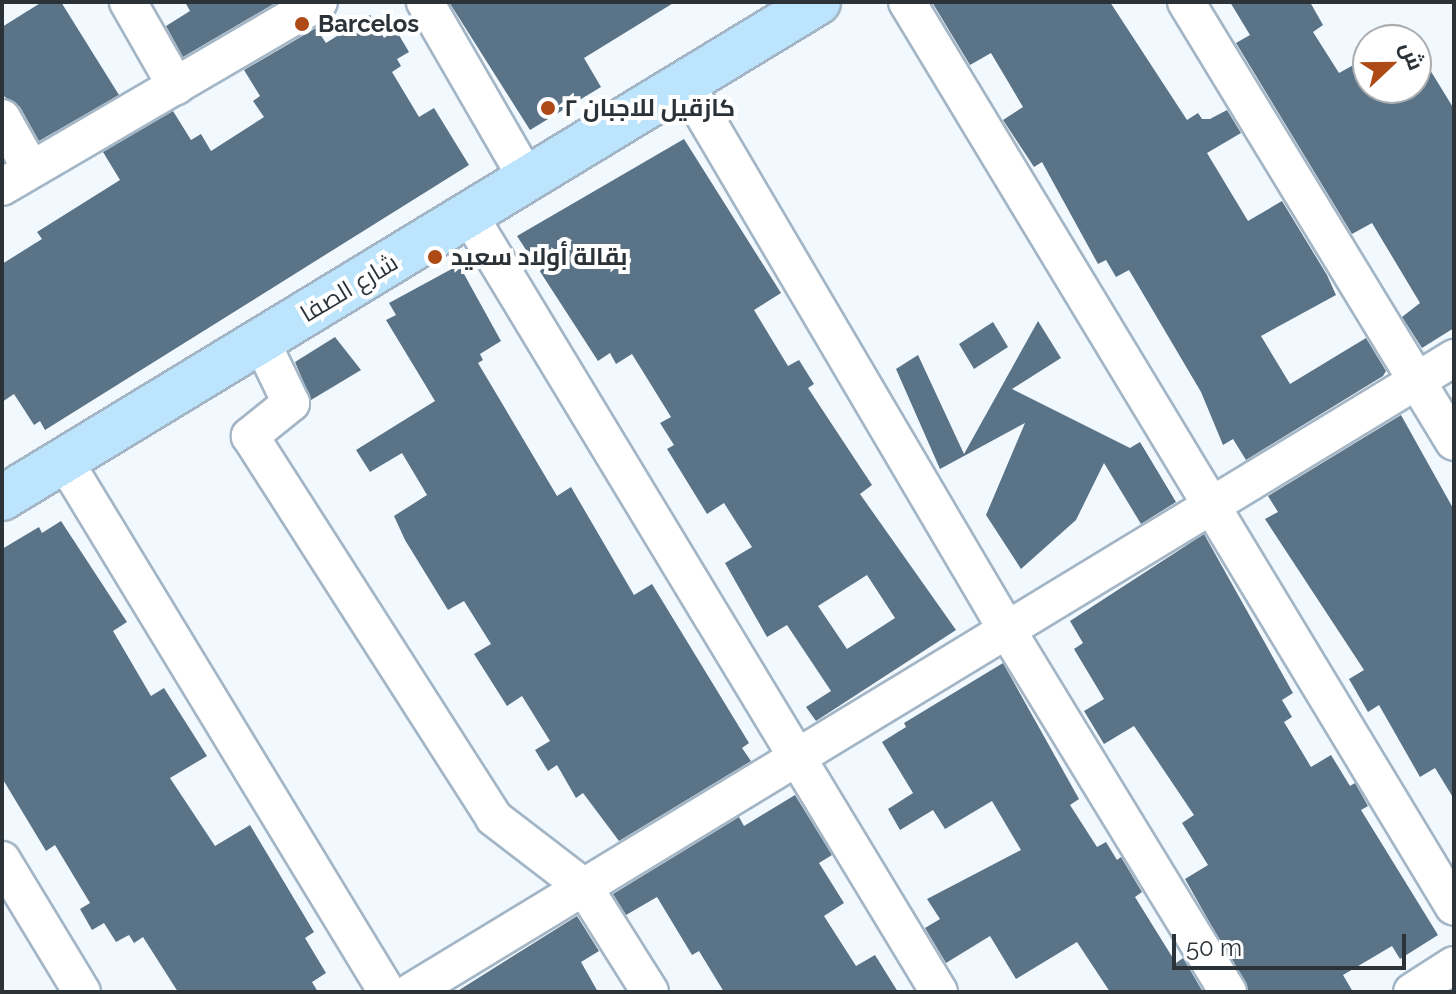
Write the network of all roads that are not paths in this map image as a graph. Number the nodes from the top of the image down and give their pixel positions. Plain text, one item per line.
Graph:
1 (128, 2) edge
2 (319, 2) edge
3 (425, 2) edge
4 (818, 2) edge
5 (907, 2) edge
6 (1186, 2) edge
7 (685, 83) junction
8 (176, 86) junction
9 (2, 118) edge
10 (16, 178) edge
11 (527, 179) junction
12 (469, 215) junction
13 (261, 341) junction
14 (1454, 358) edge
15 (1417, 381) junction
16 (1454, 442) edge
17 (64, 460) junction
18 (2, 498) edge
19 (1213, 505) junction
20 (1007, 630) junction
21 (796, 758) junction
22 (2, 860) edge
23 (584, 887) junction
24 (1454, 907) edge
25 (1454, 965) edge
26 (82, 992) edge
27 (387, 992) edge
28 (411, 992) edge
29 (650, 992) edge
30 (939, 992) edge
31 (1228, 992) edge
32 (1412, 992) edge

1 - 8 street
2 - 8 street
3 - 11 street
4 - 7 street, شارع الصفا
5 - 19 street
6 - 15 street
7 - 11 street, شارع الصفا
7 - 20 street
8 - 10 street
9 - 10 street
11 - 12 street, شارع الصفا
12 - 13 street, شارع الصفا
12 - 21 street
13 - 17 street, شارع الصفا
13 - 23 street
14 - 15 street
15 - 16 street
15 - 19 street
17 - 18 street, شارع الصفا
17 - 27 street
19 - 20 street
19 - 24 street
20 - 21 street
20 - 31 street
21 - 23 street
21 - 30 street
22 - 26 street
23 - 28 street
23 - 29 street
25 - 32 street

